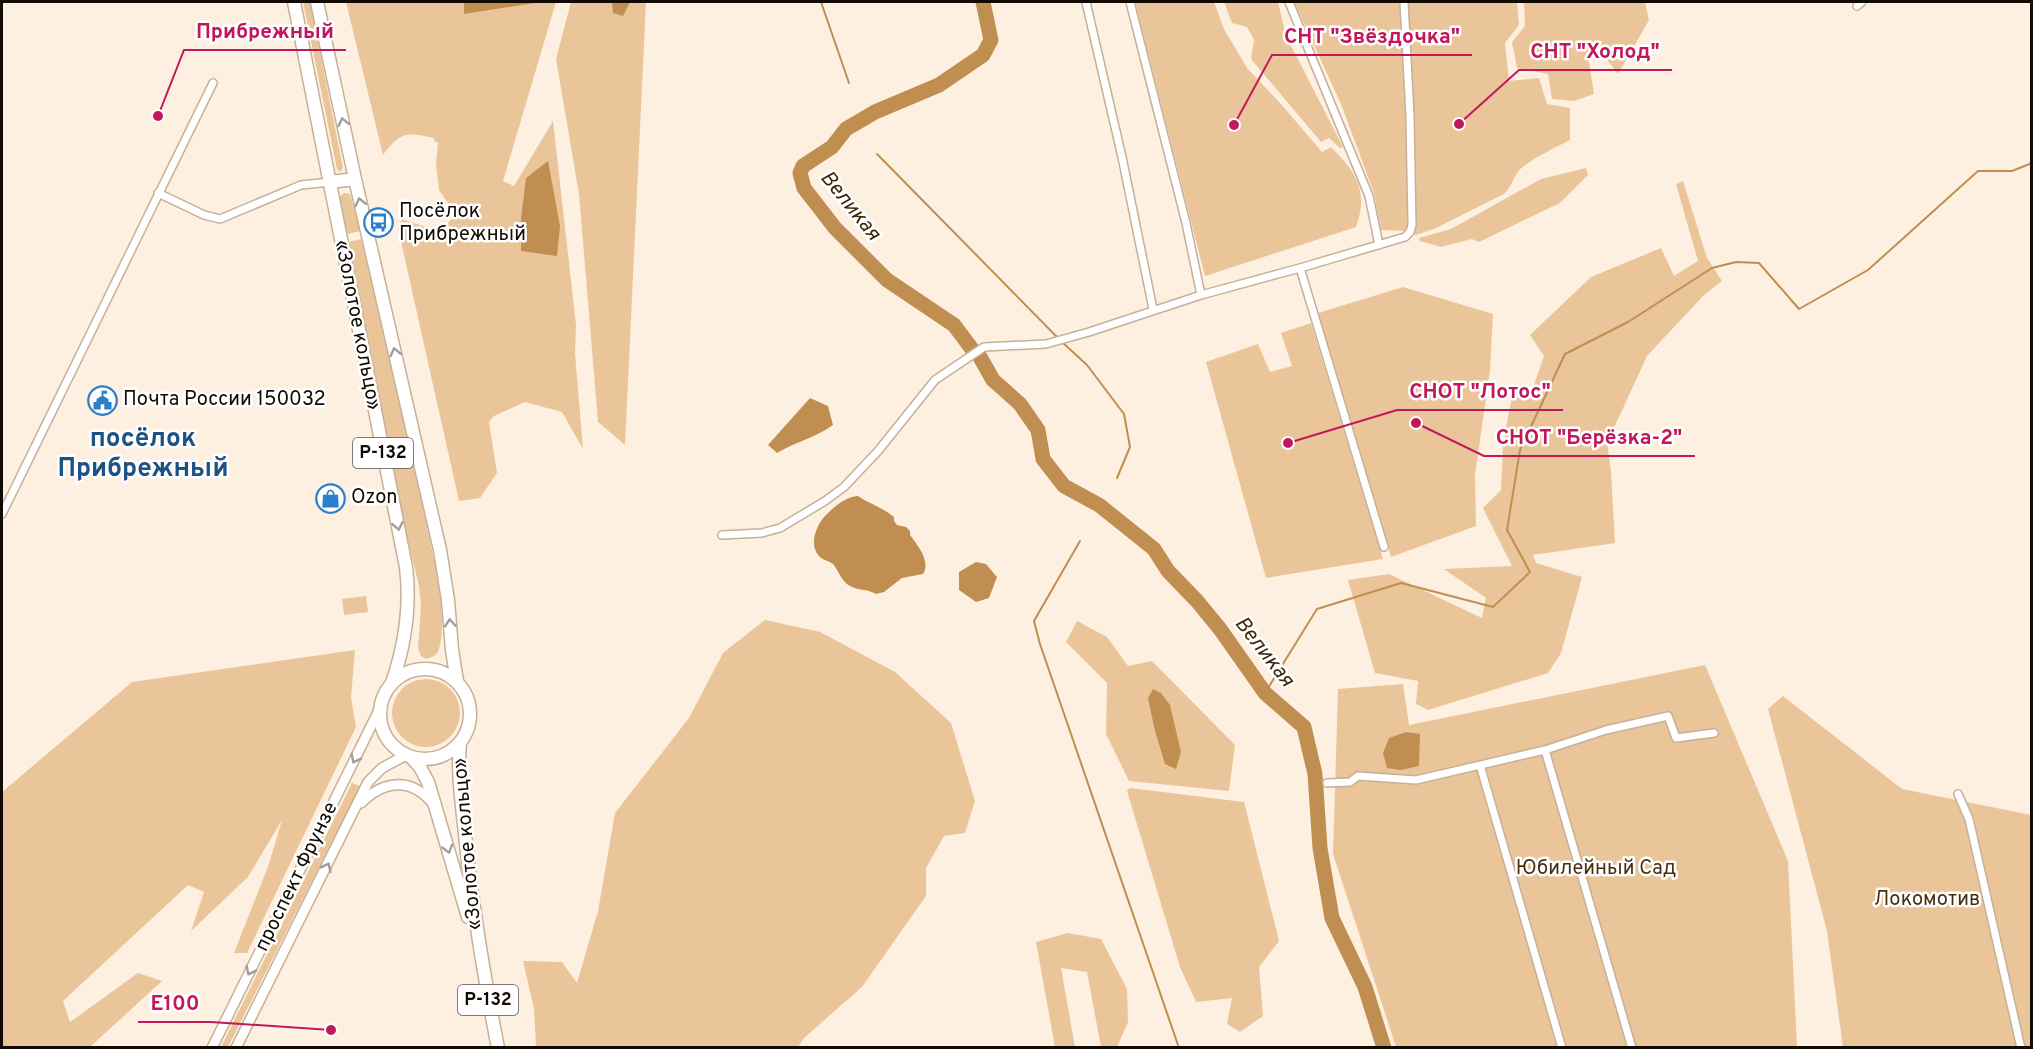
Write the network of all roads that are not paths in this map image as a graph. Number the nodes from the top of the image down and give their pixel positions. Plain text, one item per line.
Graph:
1 (294, 2) edge
2 (317, 2) edge
3 (1086, 2) edge
4 (1130, 2) edge
5 (1289, 2) edge
6 (1404, 2) edge
7 (213, 83) dead end
8 (355, 179) junction
9 (330, 182) junction
10 (159, 193) junction
11 (1379, 245) junction
12 (1300, 268) junction
13 (1201, 295) junction
14 (1153, 309) junction
15 (2, 514) edge
16 (722, 536) dead end
17 (1384, 547) dead end
18 (457, 681) junction
19 (392, 683) junction
20 (381, 706) junction
21 (1714, 733) dead end
22 (460, 742) junction
23 (1545, 750) junction
24 (409, 756) junction
25 (1480, 765) junction
26 (1327, 783) dead end
27 (1958, 794) dead end
28 (437, 810) junction
29 (352, 815) junction
30 (479, 953) junction
31 (212, 1047) edge
32 (236, 1047) edge
33 (498, 1047) edge
34 (1562, 1047) edge
35 (1632, 1047) edge
36 (2021, 1047) edge

1 - 9 highway, «Золотое кольцо» / Р-132
8 -> 2 highway, «Золотое кольцо» / Р-132
3 - 14 street
4 - 13 street
5 - 11 street
6 - 11 street
7 - 10 street
8 - 9 highway
18 -> 8 highway, «Золотое кольцо» / Р-132
9 - 10 street
9 -> 19 highway, «Золотое кольцо» / Р-132
10 - 15 street
11 - 12 street
12 - 13 street
12 - 17 street
13 - 14 street
14 - 16 street
18 - 19 highway
18 - 22 highway, «Золотое кольцо» / Р-132
19 - 20 highway, «Золотое кольцо» / Р-132
20 - 24 highway, «Золотое кольцо» / Р-132
20 -> 31 main road, проспект Фрунзе
21 - 23 street
22 - 24 highway, «Золотое кольцо»
22 - 30 highway, «Золотое кольцо» / Р-132
23 - 25 street
23 - 35 street
24 - 28 highway, «Золотое кольцо» / Р-132
24 - 29 main road, проспект Фрунзе
25 - 26 street
25 - 34 street
27 - 36 street
28 - 29 main road
28 -> 30 highway, «Золотое кольцо» / Р-132
32 -> 29 main road, проспект Фрунзе
30 - 33 highway, Р-132

